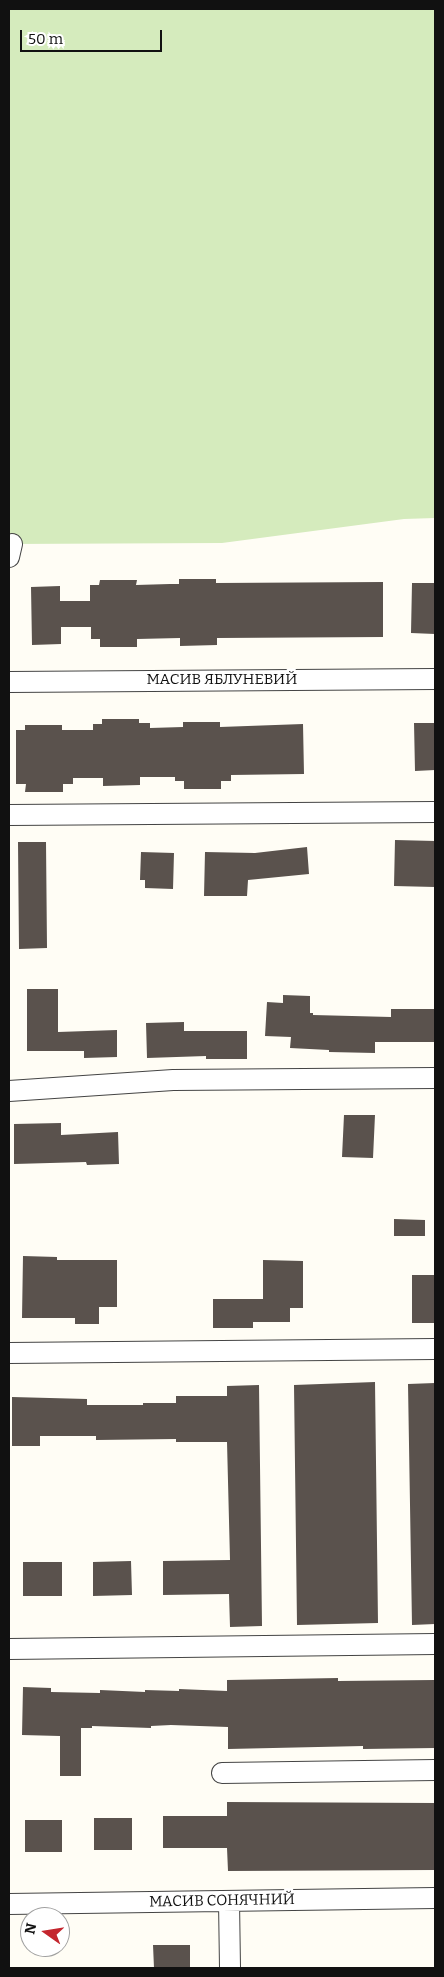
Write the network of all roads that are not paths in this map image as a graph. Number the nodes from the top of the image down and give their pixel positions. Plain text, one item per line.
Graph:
1 (435, 679) edge
2 (9, 682) edge
3 (435, 812) edge
4 (9, 815) edge
5 (435, 1078) edge
6 (9, 1091) edge
7 (435, 1350) edge
8 (9, 1353) edge
9 (435, 1644) edge
10 (9, 1649) edge
11 (435, 1770) edge
12 (222, 1773) dead end
13 (435, 1898) edge
14 (229, 1901) junction
15 (9, 1904) edge
16 (230, 1968) edge

1 - 2 street, МАСИВ ЯБЛУНЕВИЙ
3 - 4 street
5 - 6 street
7 - 8 street
9 - 10 street
11 - 12 street
13 - 14 street, МАСИВ СОНЯЧНИЙ
14 - 15 street, МАСИВ СОНЯЧНИЙ
14 - 16 street

